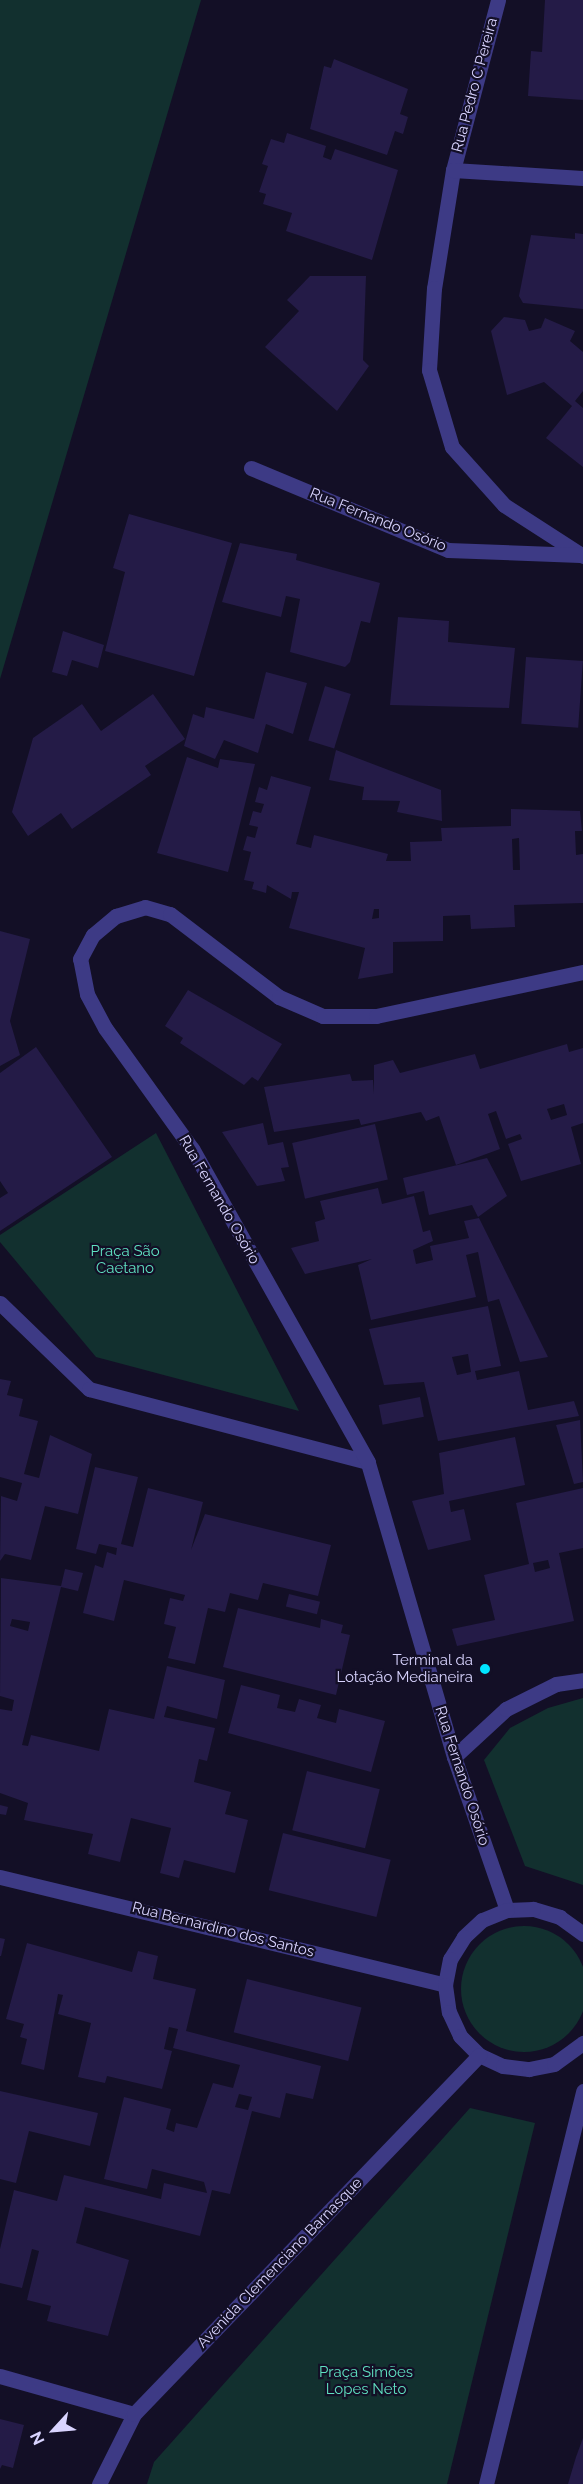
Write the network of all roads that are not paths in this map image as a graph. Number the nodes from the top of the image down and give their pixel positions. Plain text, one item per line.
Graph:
1 (498, 0) edge
2 (453, 170) junction
3 (583, 178) edge
4 (251, 468) dead end
5 (582, 555) edge
6 (583, 972) edge
7 (0, 1303) edge
8 (368, 1462) junction
9 (583, 1680) edge
10 (454, 1757) junction
11 (0, 1877) edge
12 (507, 1911) junction
13 (583, 1934) edge
14 (445, 1985) junction
15 (583, 2043) edge
16 (479, 2055) junction
17 (583, 2091) edge
18 (0, 2376) edge
19 (134, 2414) junction
20 (99, 2484) edge
21 (486, 2484) edge

1 - 2 street, Rua Pedro C Pereira
2 - 3 street
2 - 5 street, Rua Fernando Osório
4 - 5 street, Rua Fernando Osório
6 - 8 street, Rua Fernando Osório
7 - 8 street
8 - 10 street, Rua Fernando Osório
9 - 10 street
10 - 12 street, Rua Fernando Osório
11 - 14 street, Rua Bernardino dos Santos
12 - 13 street
12 - 14 street
14 - 16 street
15 - 16 street
16 - 19 street, Avenida Clemenciano Barnasque
17 - 21 street
18 - 19 street
19 - 20 street, Avenida Clemenciano Barnasque

